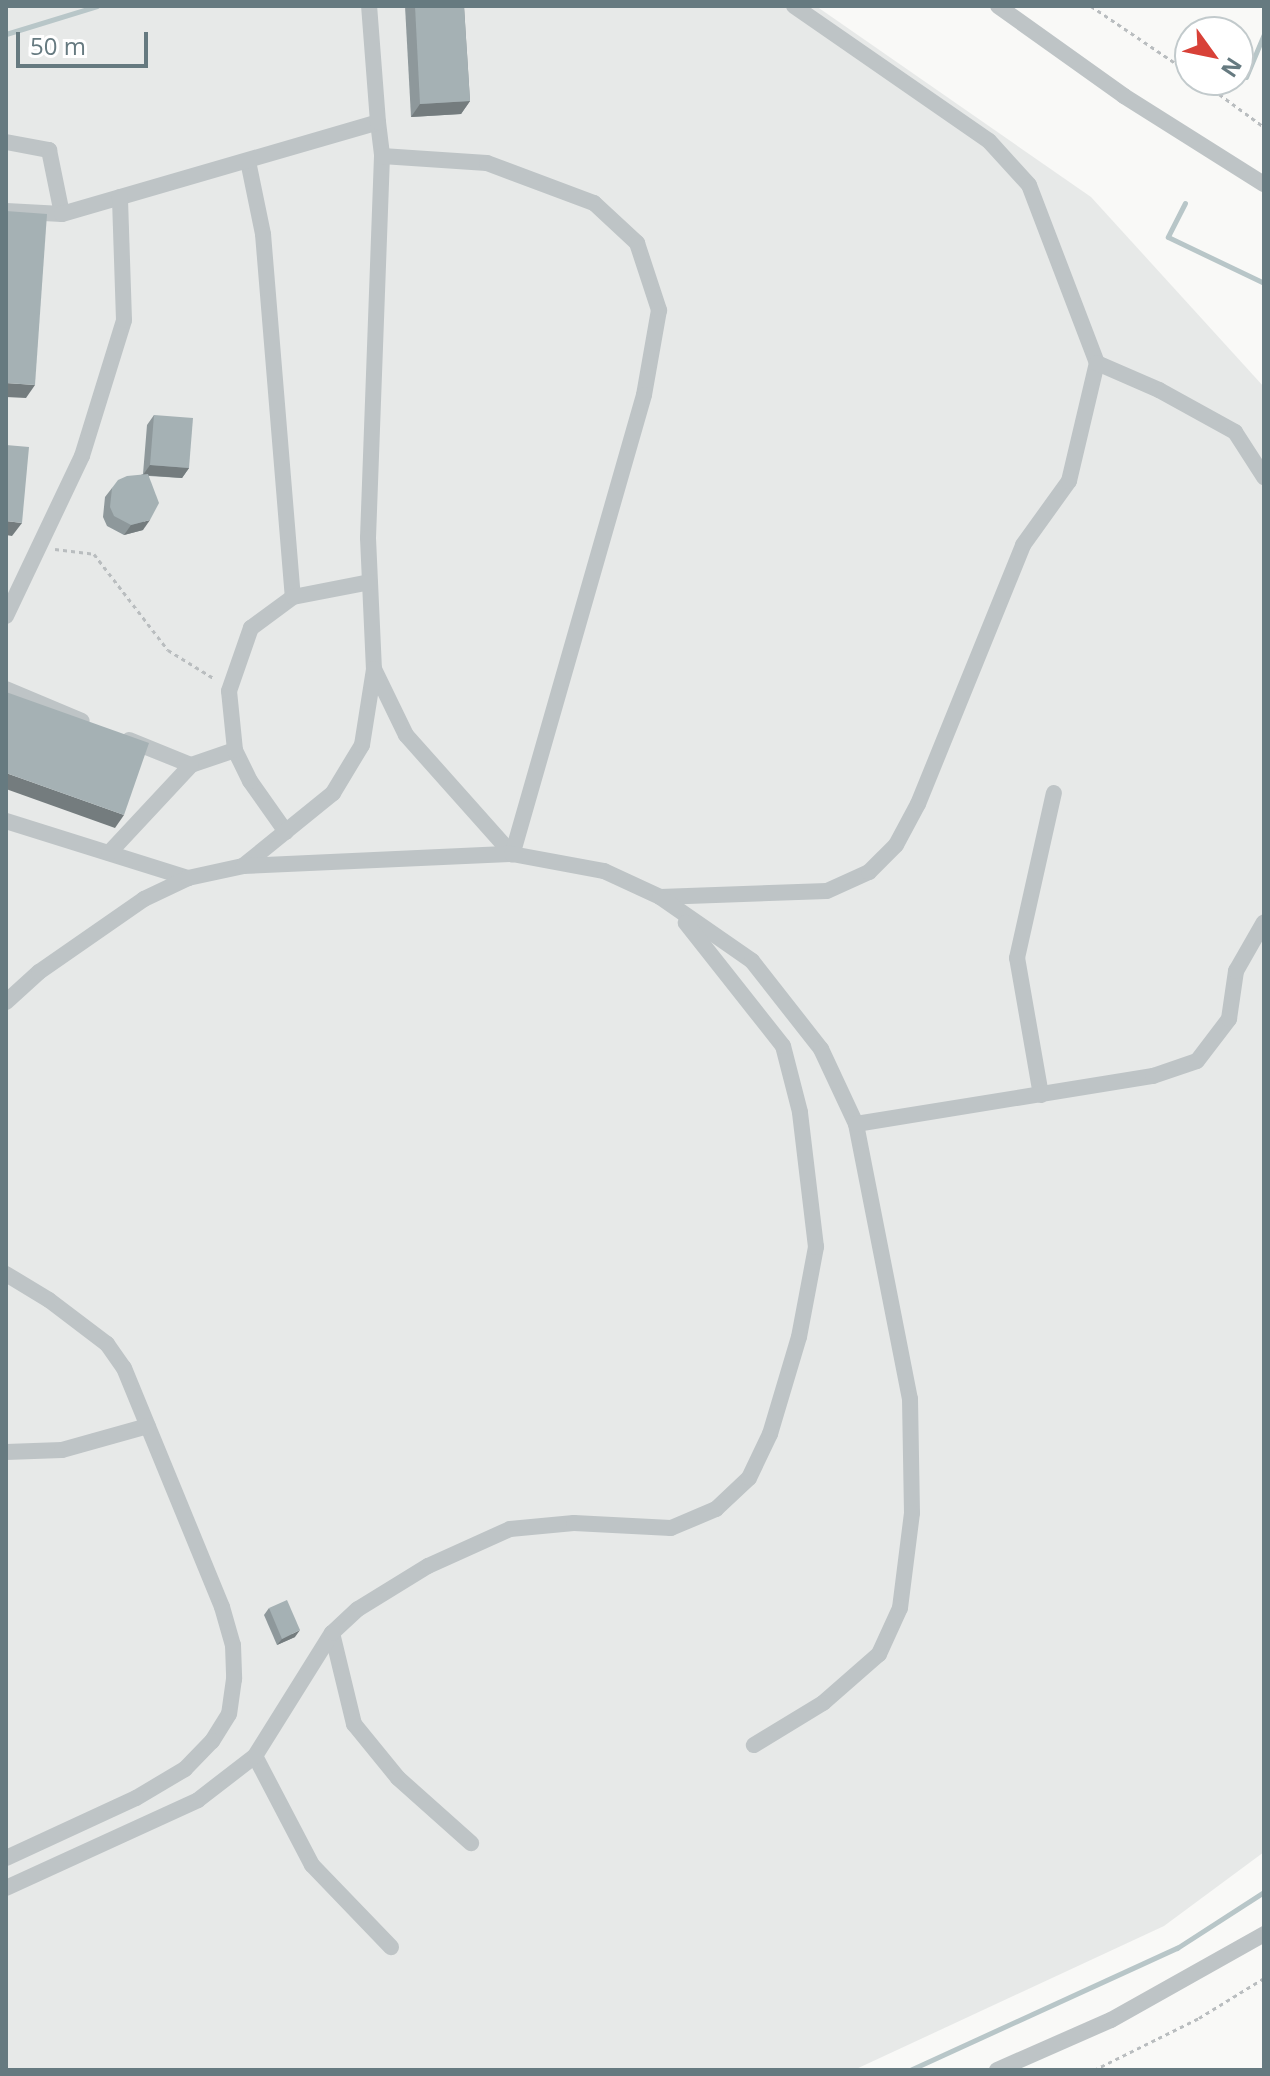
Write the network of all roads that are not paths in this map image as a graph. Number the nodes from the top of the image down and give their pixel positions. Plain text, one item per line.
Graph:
1 (369, 6) edge
2 (794, 6) edge
3 (998, 6) edge
4 (378, 122) junction
5 (6, 142) edge
6 (382, 156) junction
7 (248, 161) junction
8 (1264, 184) edge
9 (120, 197) junction
10 (6, 211) edge
11 (62, 214) junction
12 (1097, 363) junction
13 (1264, 477) edge
14 (370, 582) junction
15 (293, 597) junction
16 (6, 616) edge
17 (374, 669) junction
18 (6, 689) edge
19 (235, 750) junction
20 (191, 765) junction
21 (1054, 793) dead end
22 (6, 821) edge
23 (286, 832) junction
24 (109, 853) junction
25 (512, 854) junction
26 (243, 866) junction
27 (188, 878) junction
28 (660, 897) junction
29 (1264, 922) edge
30 (6, 1002) edge
31 (1041, 1095) junction
32 (856, 1124) junction
33 (6, 1274) edge
34 (148, 1426) junction
35 (6, 1452) edge
36 (332, 1633) junction
37 (754, 1745) dead end
38 (255, 1756) junction
39 (471, 1843) dead end
40 (6, 1858) edge
41 (6, 1888) edge
42 (1264, 1934) edge
43 (391, 1947) dead end
44 (997, 2070) edge

1 - 4 street
2 - 12 street
3 - 8 street
4 - 6 street
4 - 7 street
5 - 11 street
6 - 14 street
6 - 25 street
7 - 9 street
7 - 15 street
9 - 11 street
9 - 16 street
10 - 11 street
12 - 13 street
12 - 28 street
14 - 15 street
14 - 17 street
15 - 19 street
17 - 23 street
17 - 25 street
18 - 20 street
19 - 20 street
19 - 23 street
20 - 24 street
21 - 31 street
22 - 24 street
23 - 26 street
24 - 27 street
25 - 26 street
25 - 28 street
26 - 27 street
27 - 30 street
28 - 32 street
28 - 36 street
29 - 31 street
31 - 32 street
32 - 37 street
33 - 34 street
34 - 35 street
34 - 40 street
36 - 38 street
36 - 39 street
38 - 41 street
38 - 43 street
42 - 44 street

